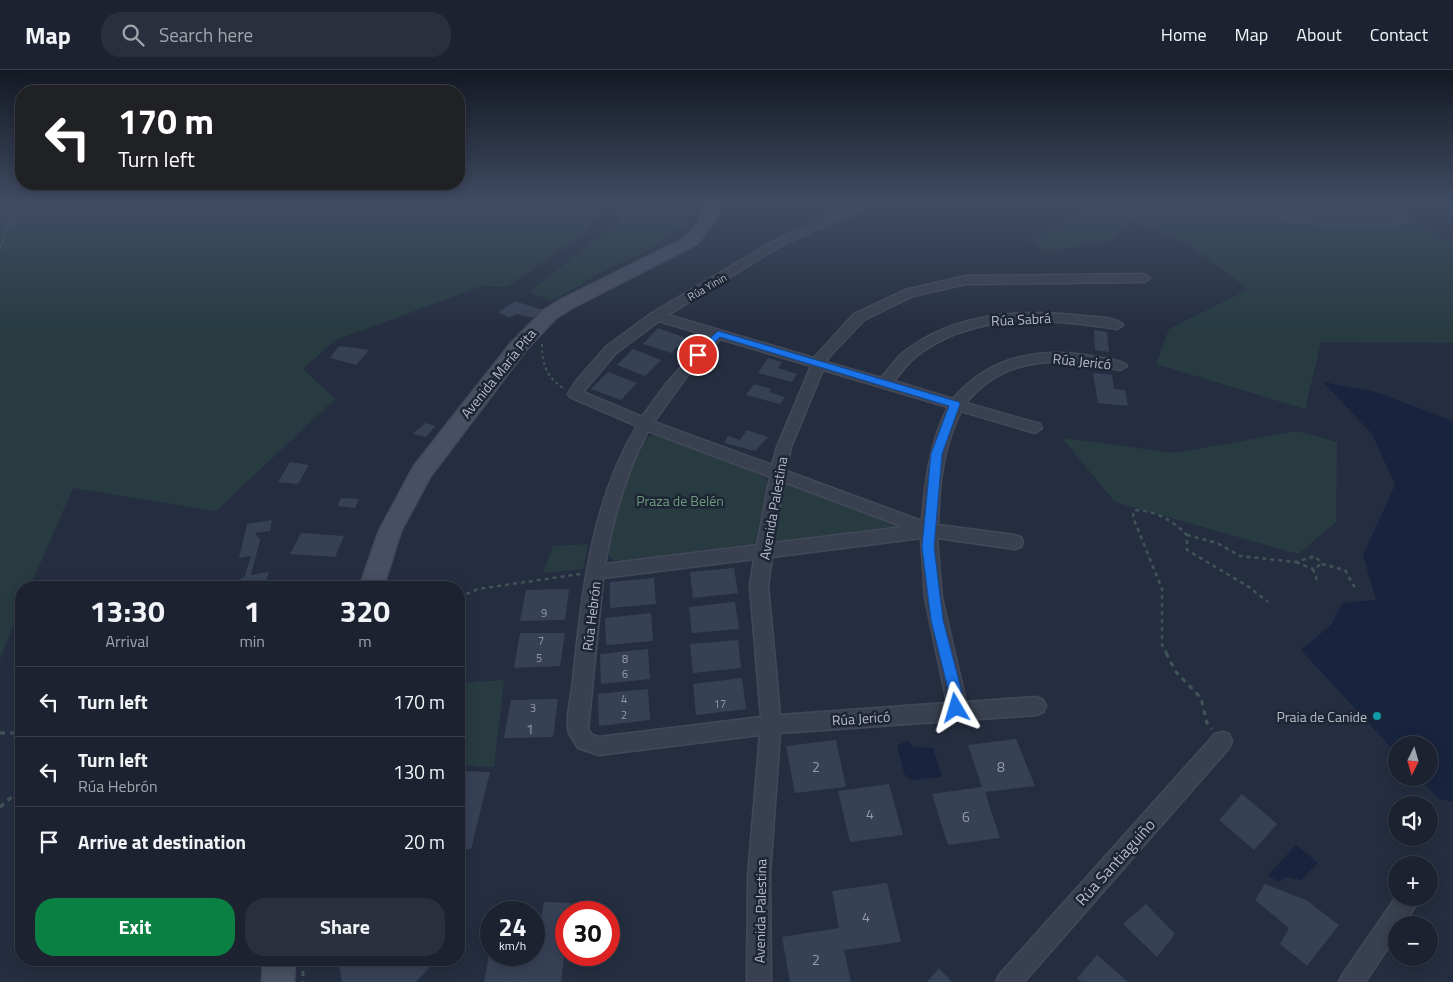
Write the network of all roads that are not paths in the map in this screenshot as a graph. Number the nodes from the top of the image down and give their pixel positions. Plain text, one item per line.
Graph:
1 (683, 246) edge
2 (774, 246) edge
3 (1144, 278) dead end
4 (657, 316) junction
5 (1117, 324) dead end
6 (718, 334) junction
7 (820, 364) junction
8 (1120, 366) dead end
9 (885, 382) junction
10 (955, 404) junction
11 (645, 424) junction
12 (1035, 428) dead end
13 (778, 473) junction
14 (929, 530) junction
15 (1015, 542) dead end
16 (764, 549) junction
17 (596, 572) junction
18 (373, 581) edge
19 (1036, 706) dead end
20 (951, 711) junction
21 (771, 725) junction
22 (1222, 742) road end
23 (1403, 906) edge
24 (279, 966) edge
25 (278, 982) edge
26 (759, 982) edge
27 (1008, 982) edge
28 (1351, 982) edge

1 - 18 main road, Avenida María Pita
2 - 4 street, Rúa Yinin
3 - 7 street, Avenida Palestina
4 - 6 street
4 - 11 street, Rúa Yinin
5 - 9 street, Rúa Sabrá
6 - 7 street
6 - 11 street, Rúa Hebrón
7 - 9 street
7 - 13 street, Avenida Palestina
8 - 10 street, Rúa Jericó
9 - 10 street
10 - 12 street
10 - 14 street, Rúa Jericó
11 - 13 street
11 - 17 street, Rúa Hebrón
13 - 14 street
13 - 16 street, Avenida Palestina
14 - 15 street
14 - 16 street
14 - 20 street, Rúa Jericó
16 - 17 street
16 - 21 street, Avenida Palestina
17 - 21 street, Rúa Hebrón
19 - 20 street, Rúa Jericó
20 - 21 street, Rúa Jericó
21 - 26 street, Avenida Palestina
22 - 27 street, Rúa Santiaguiño
23 - 28 street
24 - 25 main road

